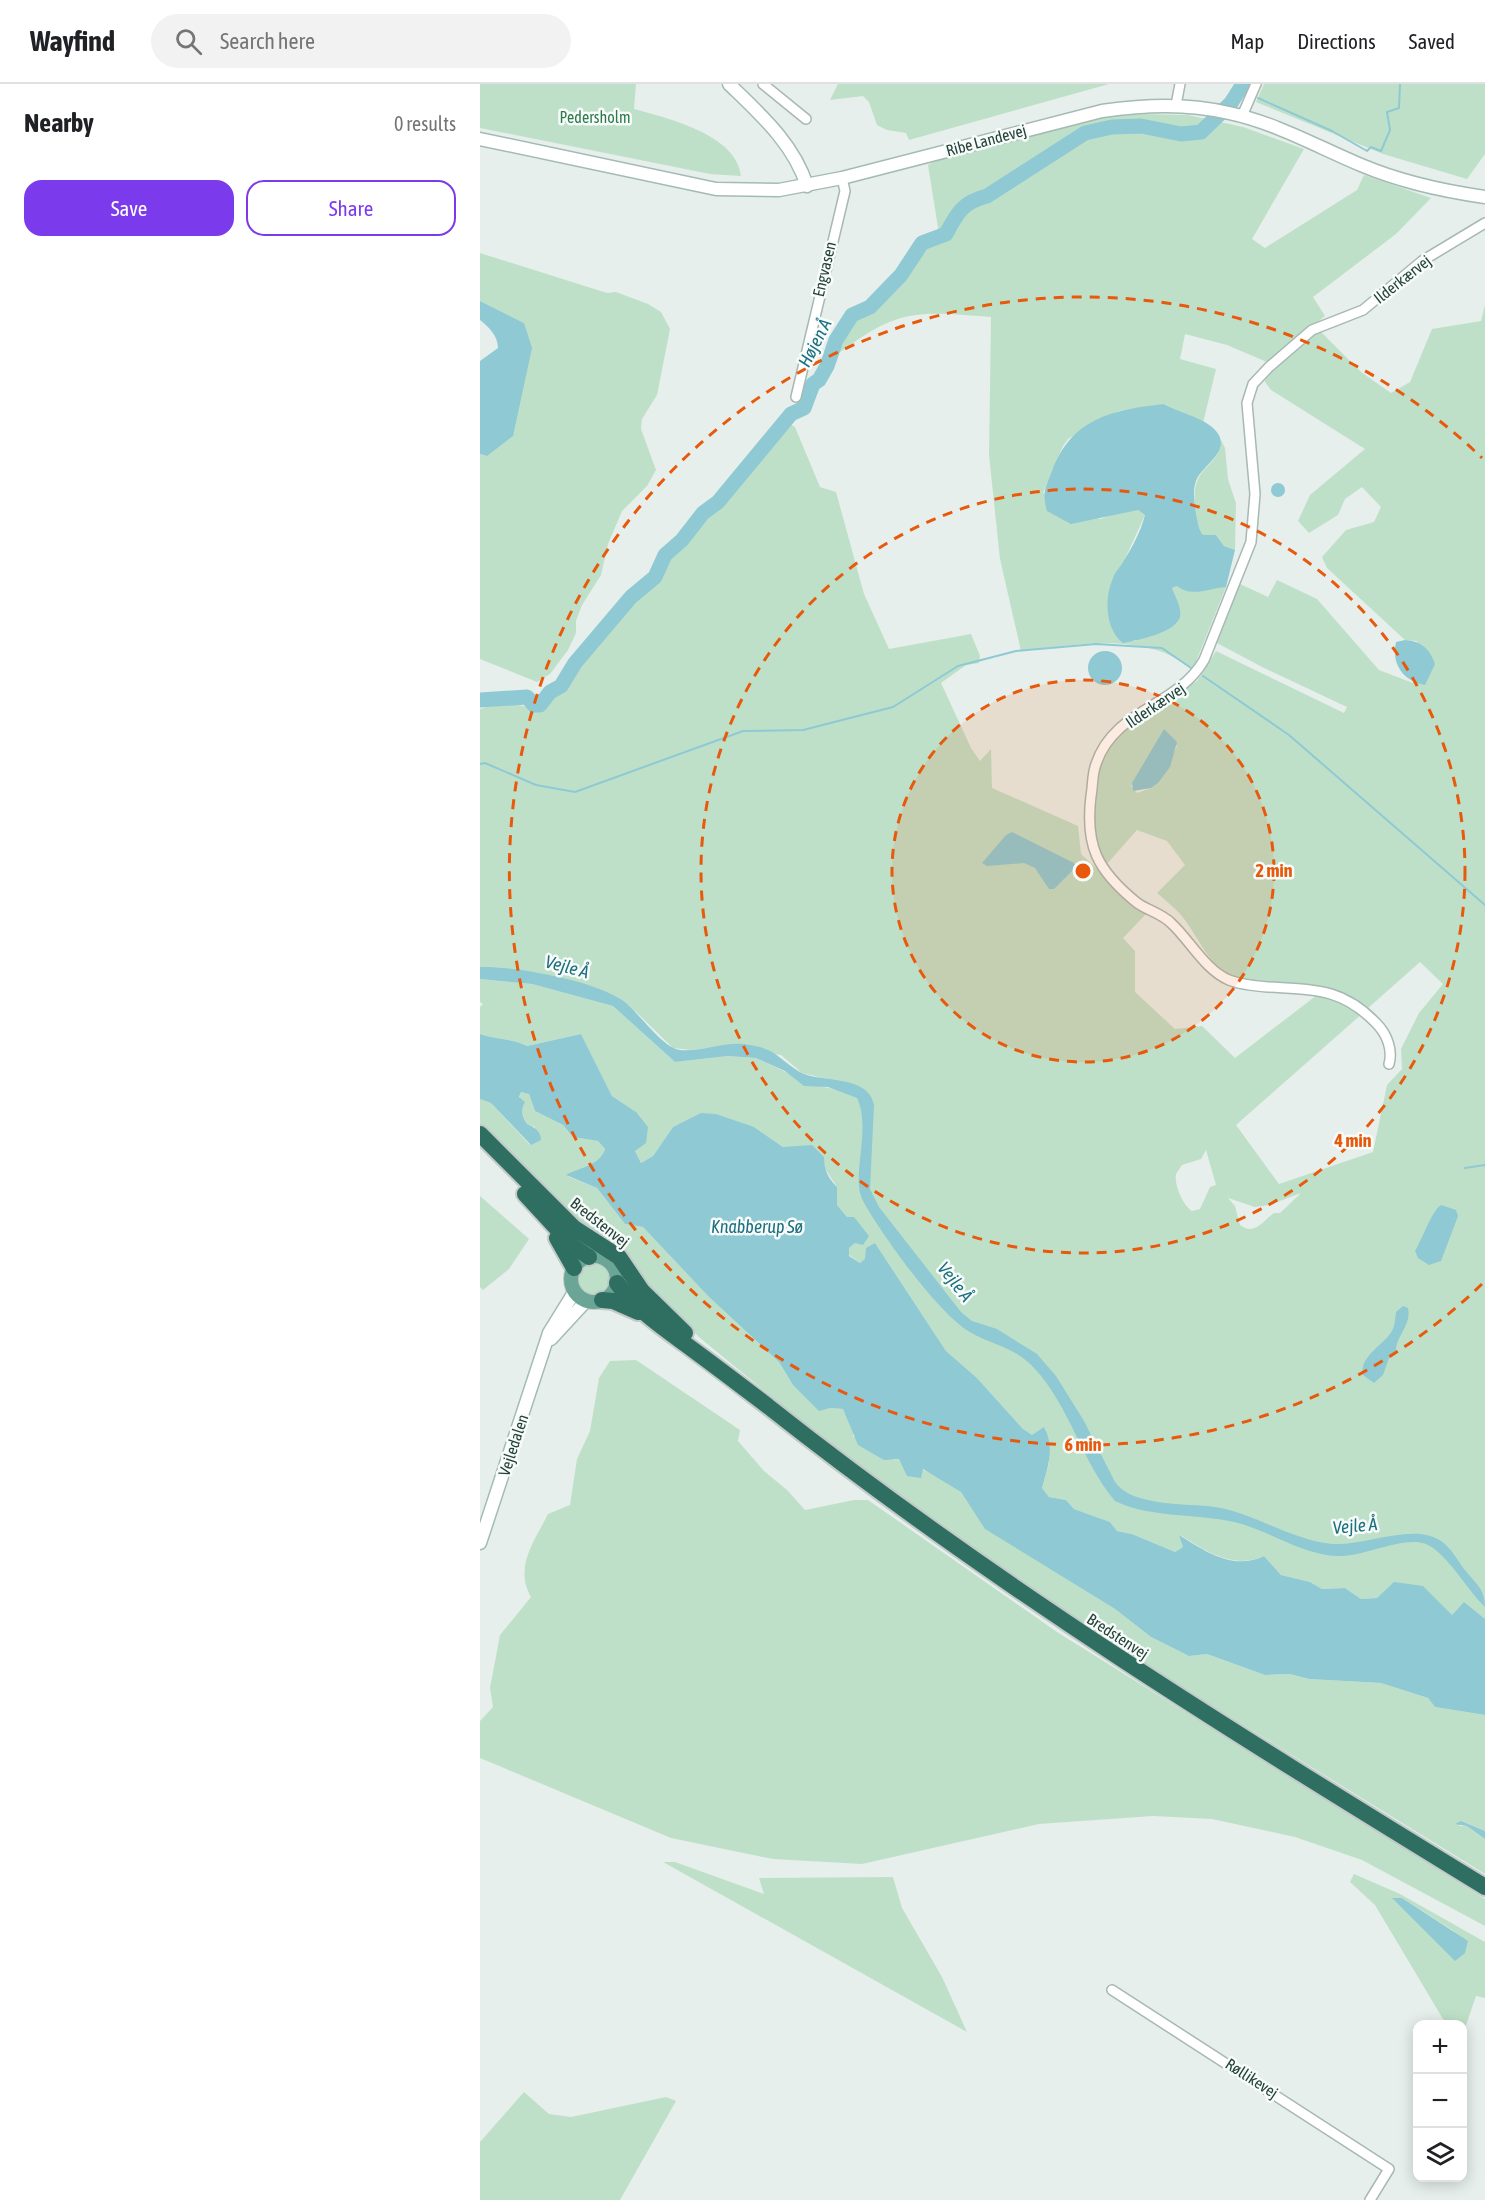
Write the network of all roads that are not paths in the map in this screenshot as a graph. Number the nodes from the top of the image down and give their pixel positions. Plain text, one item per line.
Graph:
1 (729, 84) edge
2 (763, 84) edge
3 (1180, 84) edge
4 (1256, 84) edge
5 (1176, 105) junction
6 (1236, 115) junction
7 (806, 119) dead end
8 (480, 139) edge
9 (842, 178) junction
10 (807, 186) junction
11 (1485, 197) edge
12 (1485, 223) edge
13 (796, 397) dead end
14 (1389, 1064) dead end
15 (480, 1134) edge
16 (480, 1144) edge
17 (546, 1219) junction
18 (589, 1257) junction
19 (574, 1268) junction
20 (617, 1283) junction
21 (575, 1291) junction
22 (594, 1300) junction
23 (648, 1317) junction
24 (545, 1347) junction
25 (748, 1391) junction
26 (480, 1543) edge
27 (1485, 1887) edge
28 (1112, 1990) dead end
29 (1370, 2200) edge

1 - 10 main road
2 - 7 street
3 - 5 street
4 - 6 street
5 - 6 main road, Ribe Landevej
5 - 9 main road, Ribe Landevej
6 - 11 main road, Ribe Landevej
8 - 10 main road, Ribe Landevej
9 - 10 main road, Ribe Landevej
9 - 13 street, Engvasen
12 - 14 street, Ilderkærvej
15 - 25 highway, Bredstenvej
16 - 17 highway, Bredstenvej
17 - 18 highway, Bredstenvej
17 - 19 highway, Bredstenvej
18 - 19 main road
18 - 20 main road
19 - 21 main road
20 - 22 main road
20 - 23 highway, Bredstenvej
21 - 22 main road
21 - 24 main road, Vejledalen
22 - 23 highway, Bredstenvej
22 - 24 main road, Vejledalen
23 - 25 highway, Bredstenvej
24 - 26 main road, Vejledalen
25 - 27 highway, Bredstenvej
28 - 29 street, Røllikevej

